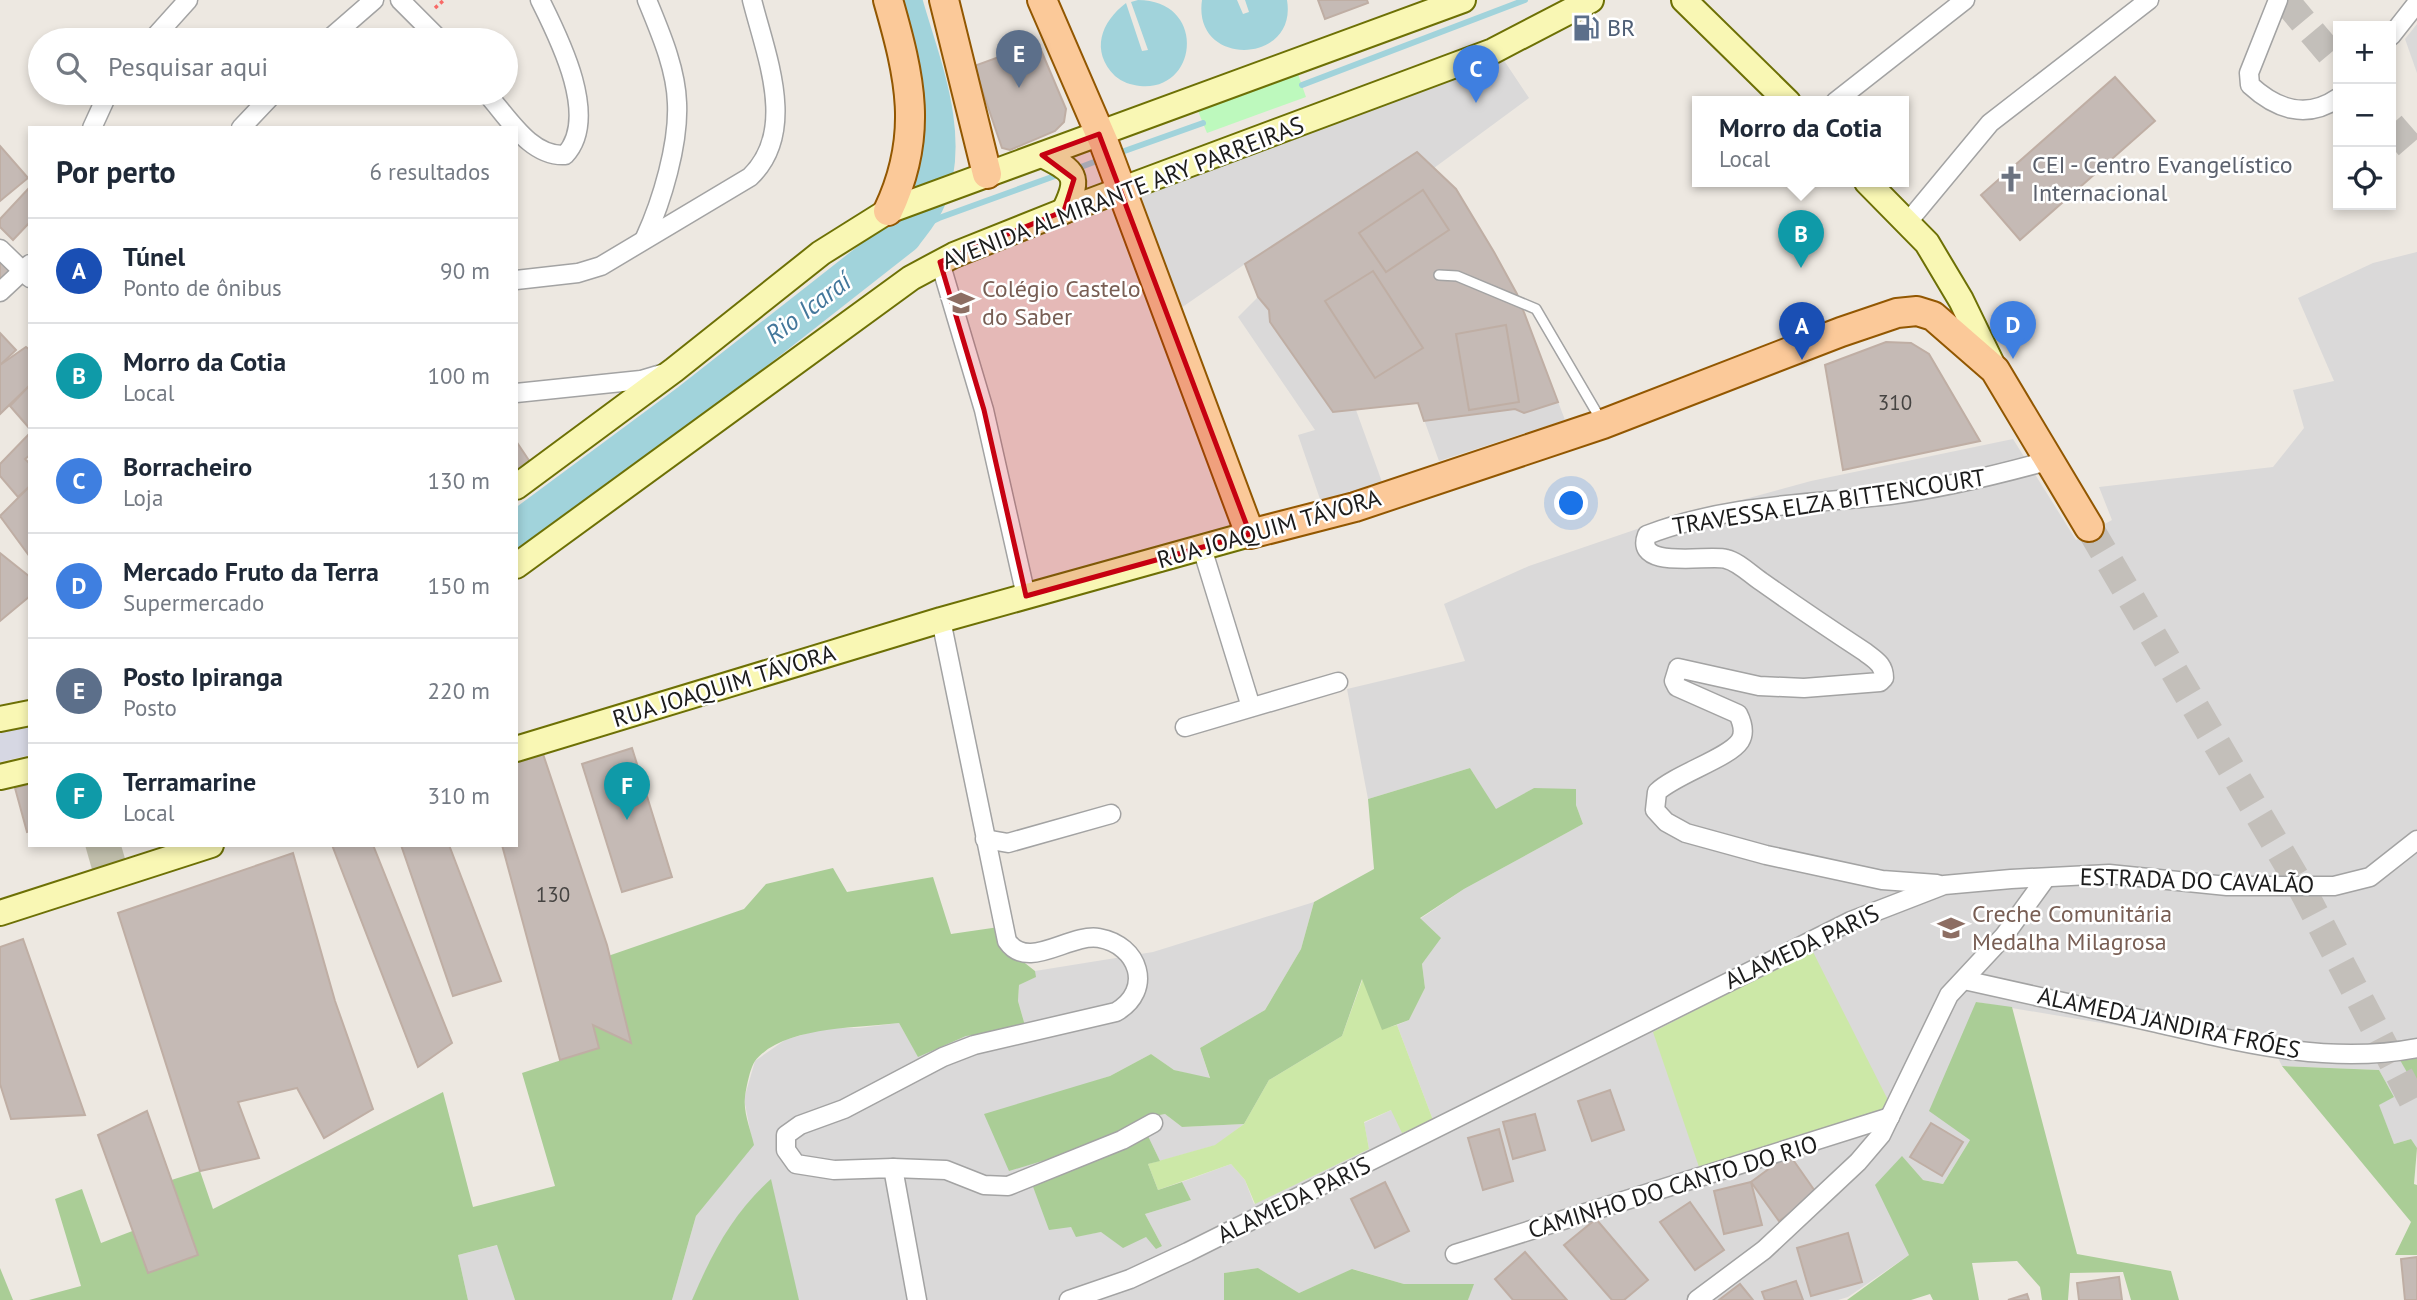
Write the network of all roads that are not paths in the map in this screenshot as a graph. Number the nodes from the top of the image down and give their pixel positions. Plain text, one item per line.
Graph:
1 (188, 0) edge
2 (374, 0) edge
3 (400, 0) edge
4 (540, 0) edge
5 (647, 0) edge
6 (752, 0) edge
7 (888, 0) edge
8 (944, 0) edge
9 (1042, 0) edge
10 (1463, 0) edge
11 (1591, 0) edge
12 (1684, 0) edge
13 (1965, 0) edge
14 (2149, 0) edge
15 (2278, 0) edge
16 (2417, 3) edge
17 (163, 28) edge
18 (342, 28) edge
19 (428, 28) edge
20 (2396, 30) edge
21 (1782, 96) edge
22 (1843, 96) edge
23 (2333, 100) edge
24 (103, 105) edge
25 (263, 105) edge
26 (497, 105) edge
27 (93, 126) edge
28 (243, 126) edge
29 (515, 126) edge
30 (518, 129) edge
31 (1101, 139) junction
32 (1052, 160) junction
33 (986, 174) junction
34 (1872, 187) edge
35 (1121, 188) junction
36 (1069, 200) junction
37 (888, 211) junction
38 (1907, 223) junction
39 (645, 239) junction
40 (0, 249) edge
41 (940, 262) junction
42 (27, 271) edge
43 (1439, 275) dead end
44 (518, 280) edge
45 (0, 292) edge
46 (674, 370) junction
47 (1995, 370) junction
48 (518, 393) edge
49 (1604, 424) junction
50 (2047, 461) junction
51 (518, 486) edge
52 (2089, 527) tunnel mouth
53 (1250, 534) junction
54 (1202, 548) junction
55 (518, 565) edge
56 (1026, 596) junction
57 (941, 620) junction
58 (1338, 682) dead end
59 (1251, 708) junction
60 (28, 713) edge
61 (0, 719) edge
62 (1185, 727) dead end
63 (518, 748) edge
64 (28, 770) edge
65 (0, 777) edge
66 (1111, 814) dead end
67 (985, 839) junction
68 (2417, 840) edge
69 (205, 847) edge
70 (2046, 878) junction
71 (1944, 885) junction
72 (0, 913) edge
73 (1964, 980) junction
74 (2417, 1048) edge
75 (1889, 1117) junction
76 (1153, 1123) dead end
77 (893, 1168) junction
78 (1455, 1254) dead end
79 (917, 1300) edge
80 (1069, 1300) edge
81 (1697, 1300) edge

1 - 17 street
2 - 18 street
3 - 19 street
4 - 30 street
5 - 39 street
6 - 39 street
7 - 37 main road
8 - 33 main road
9 - 31 main road
10 - 31 main road
11 - 35 main road, AVENIDA ALMIRANTE ARY PARREIRAS
12 - 21 main road
13 - 22 street
14 - 38 street
15 - 23 street
16 - 20 street
24 - 27 street
25 - 28 street
26 - 29 street
31 - 32 main road
31 - 35 main road
32 - 33 main road
32 - 36 main road
33 - 37 main road
34 - 38 main road
35 - 36 main road, AVENIDA ALMIRANTE ARY PARREIRAS
35 - 53 main road
36 - 41 main road, AVENIDA ALMIRANTE ARY PARREIRAS
37 - 46 main road
38 - 47 main road
39 - 44 street
40 - 42 street
41 - 55 main road, AVENIDA ALMIRANTE ARY PARREIRAS
41 - 56 street
42 - 45 street
43 - 49 lane
46 - 48 street
46 - 51 main road
47 - 49 main road, RUA JOAQUIM TÁVORA
47 - 50 main road, RUA JOAQUIM TÁVORA
49 - 53 main road, RUA JOAQUIM TÁVORA
50 - 52 main road, RUA JOAQUIM TÁVORA
50 - 71 street, TRAVESSA ELZA BITTENCOURT
53 - 54 main road, RUA JOAQUIM TÁVORA
54 - 56 main road, RUA JOAQUIM TÁVORA
54 - 59 street
56 - 57 main road, RUA JOAQUIM TÁVORA
57 - 63 main road, RUA JOAQUIM TÁVORA
57 - 67 street
58 - 59 street
59 - 62 street
60 - 61 main road
64 - 65 main road
66 - 67 street
67 - 77 street
68 - 70 street, ESTRADA DO CAVALÃO
69 - 72 main road
70 - 71 street, ALAMEDA PARIS
70 - 73 street
71 - 80 street, ALAMEDA PARIS
73 - 74 street, ALAMEDA JANDIRA FRÓES
73 - 75 street
75 - 78 street, CAMINHO DO CANTO DO RIO
75 - 81 street
76 - 77 street
77 - 79 street

